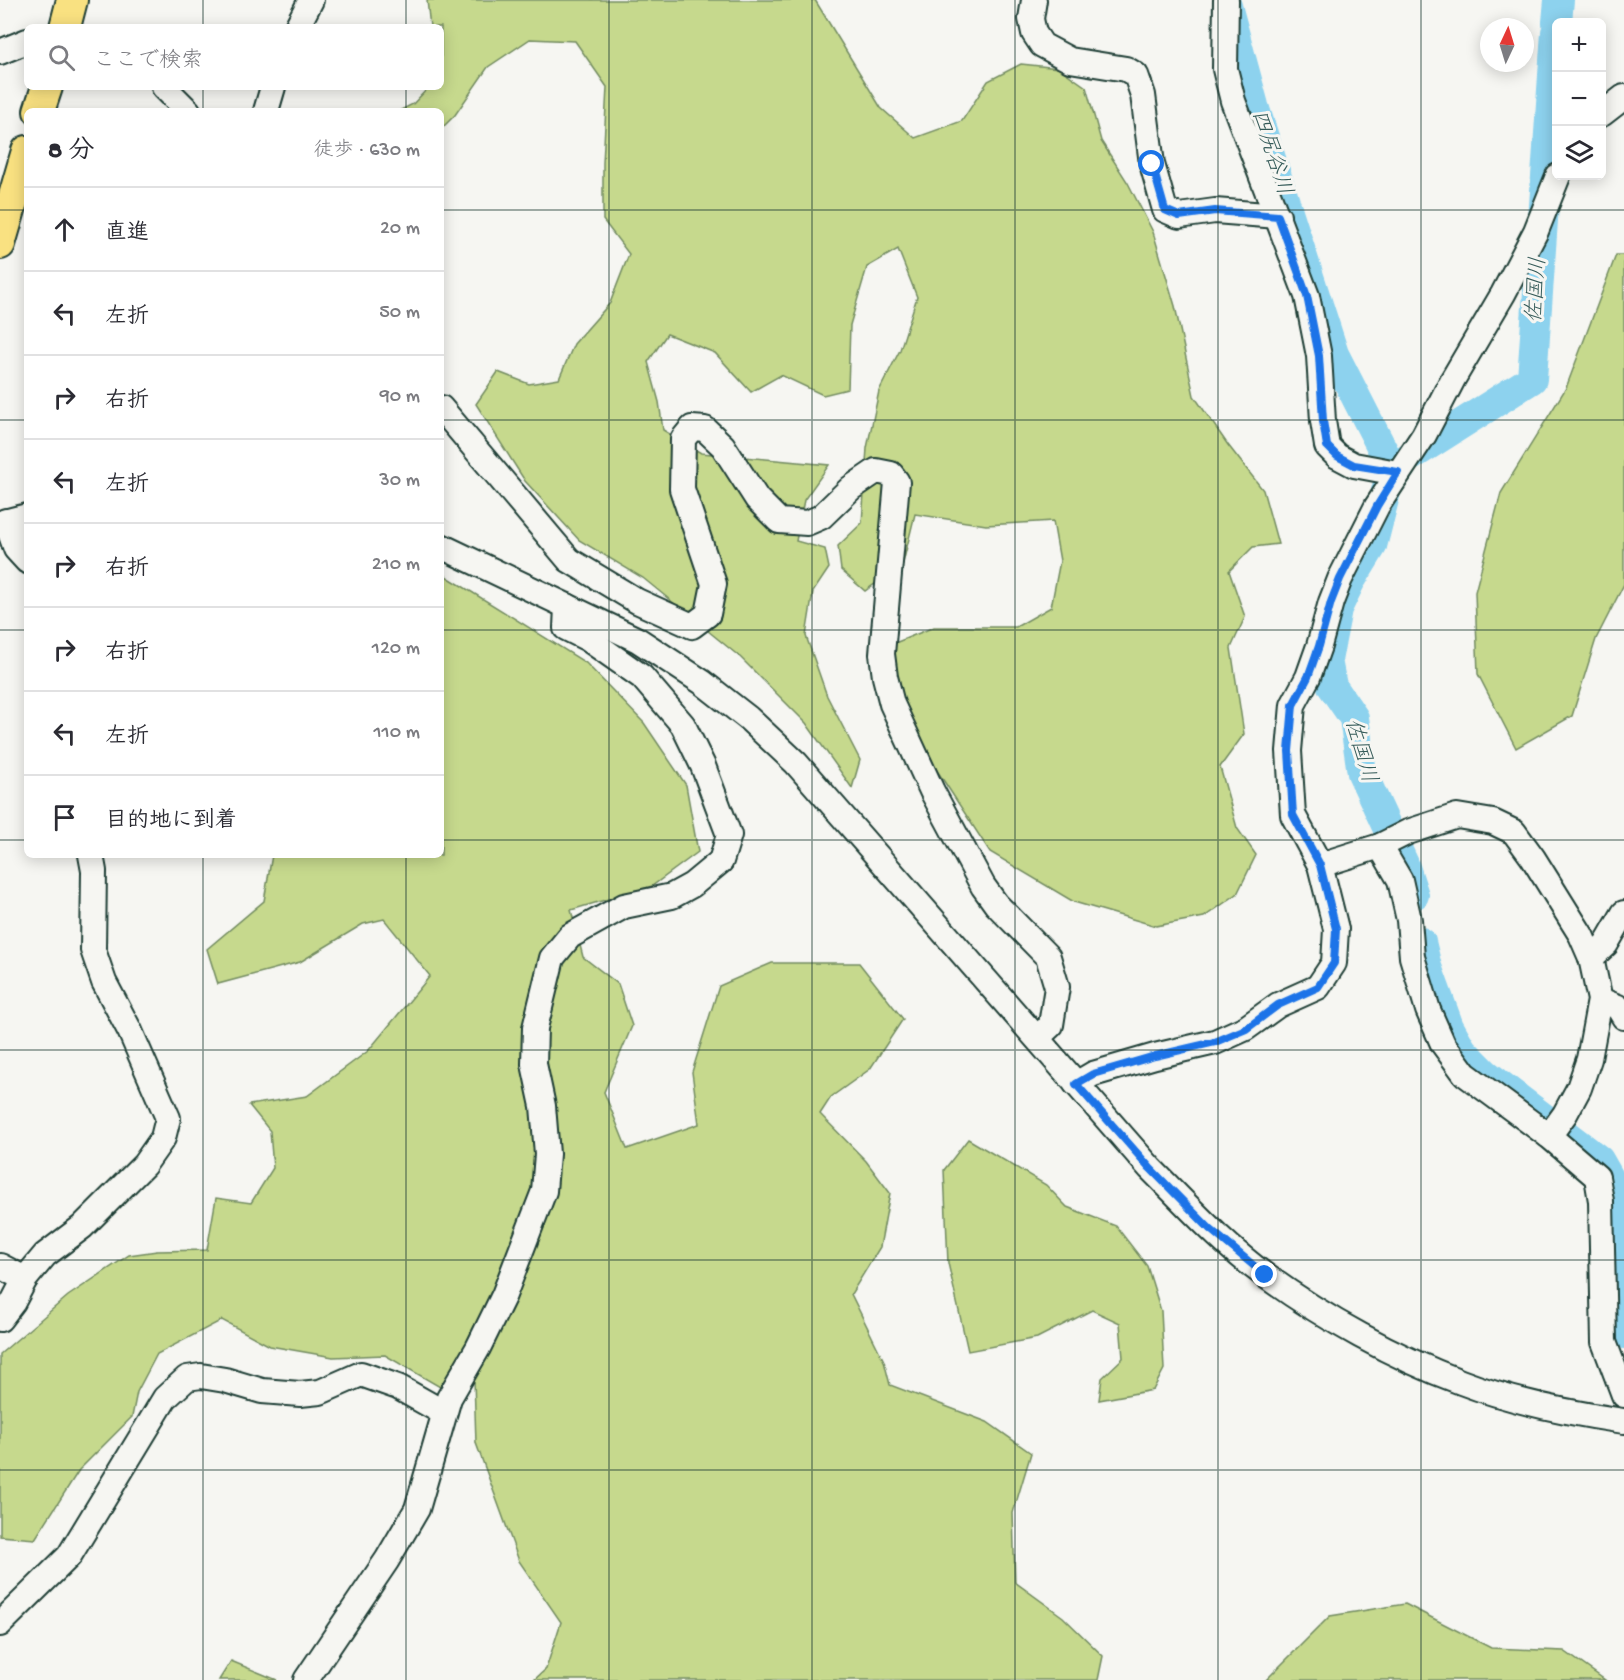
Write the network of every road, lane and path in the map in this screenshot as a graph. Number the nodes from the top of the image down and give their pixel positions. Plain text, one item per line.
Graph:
1 (72, 0) edge
2 (311, 0) edge
3 (1034, 0) edge
4 (1226, 0) edge
5 (66, 24) edge
6 (299, 24) edge
7 (24, 42) edge
8 (0, 52) edge
9 (46, 90) edge
10 (167, 90) edge
11 (272, 90) edge
12 (1624, 97) edge
13 (40, 108) edge
14 (185, 108) edge
15 (267, 108) edge
16 (1606, 111) edge
17 (24, 162) edge
18 (1555, 180) edge
19 (1278, 216) junction
20 (0, 244) edge
21 (444, 412) edge
22 (1398, 472) junction
23 (11, 520) edge
24 (444, 547) edge
25 (24, 558) edge
26 (567, 606) junction
27 (1380, 846) junction
28 (92, 858) edge
29 (1320, 865) junction
30 (1624, 913) edge
31 (1591, 958) junction
32 (1600, 1000) junction
33 (1624, 1017) edge
34 (1036, 1038) junction
35 (1076, 1084) junction
36 (1549, 1137) junction
37 (0, 1266) edge
38 (25, 1279) junction
39 (0, 1319) edge
40 (1624, 1395) edge
41 (444, 1413) junction
42 (1624, 1421) edge
43 (0, 1624) edge
44 (306, 1680) edge

1 - 5 main road
2 - 6 street
3 - 19 street
4 - 19 street
7 - 8 street
9 - 13 main road
10 - 14 street
11 - 15 street
12 - 16 street
17 - 20 main road
18 - 22 street
19 - 22 street
21 - 34 street
22 - 29 street
23 - 25 street
24 - 26 street
26 - 34 street
26 - 41 street
27 - 29 street
27 - 31 street
27 - 36 street
28 - 38 street
29 - 35 street
30 - 31 street
31 - 32 street
32 - 33 street
32 - 36 street
34 - 35 street
35 - 42 street
36 - 40 street
37 - 38 street
38 - 39 street
41 - 43 street
41 - 44 street

